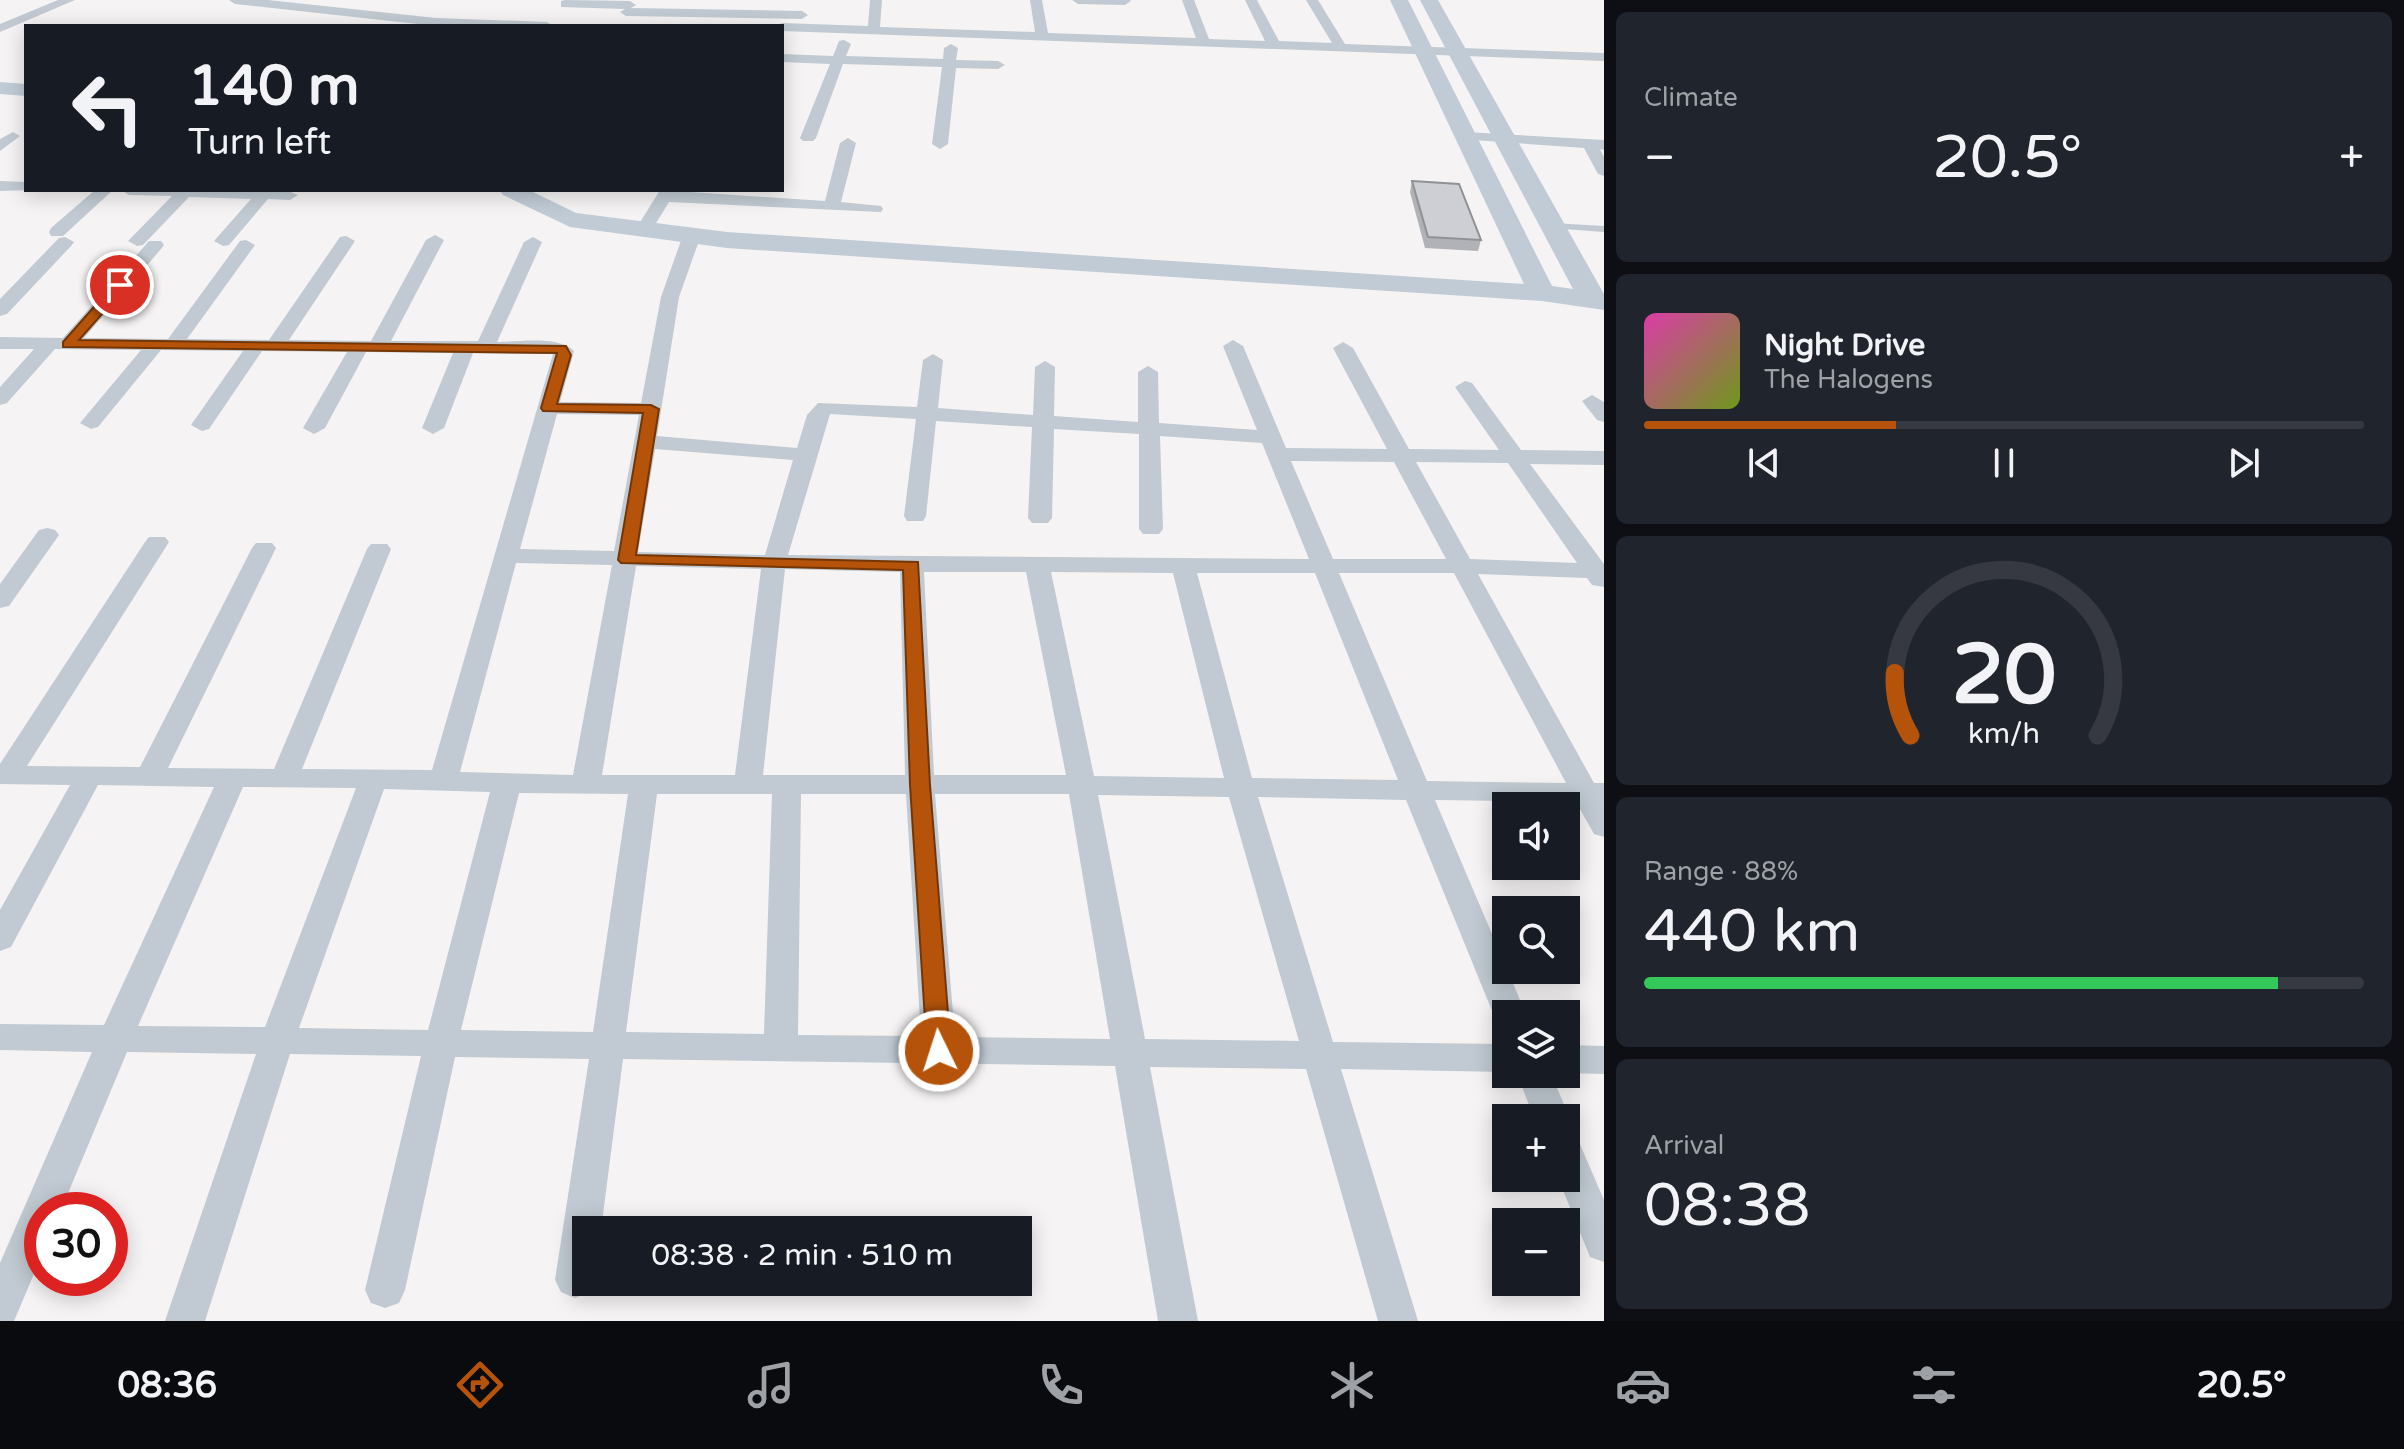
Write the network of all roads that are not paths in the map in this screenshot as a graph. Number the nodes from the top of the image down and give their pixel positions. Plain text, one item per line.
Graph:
1 (69, 0) edge
2 (235, 0) edge
3 (772, 0) edge
4 (876, 0) edge
5 (1036, 0) edge
6 (1078, 0) edge
7 (1188, 0) edge
8 (1251, 0) edge
9 (1312, 0) edge
10 (1399, 0) edge
11 (1429, 0) edge
12 (1125, 1) edge
13 (565, 4) dead end
14 (629, 6) edge
15 (0, 11) edge
16 (766, 14) junction
17 (33, 15) junction
18 (890, 16) dead end
19 (57, 17) dead end
20 (1025, 18) dead end
21 (411, 19) junction
22 (1039, 19) junction
23 (1054, 19) dead end
24 (875, 22) junction
25 (383, 24) edge
26 (508, 24) edge
27 (619, 24) edge
28 (784, 27) edge
29 (0, 28) edge
30 (850, 28) junction
31 (954, 32) junction
32 (1042, 35) junction
33 (1203, 41) junction
34 (1273, 43) junction
35 (1340, 46) junction
36 (1423, 49) junction
37 (1459, 51) junction
38 (1604, 57) edge
39 (784, 58) edge
40 (838, 60) junction
41 (950, 64) junction
42 (998, 65) dead end
43 (0, 88) edge
44 (24, 90) edge
45 (1465, 136) junction
46 (808, 138) dead end
47 (1507, 139) junction
48 (848, 143) dead end
49 (940, 144) dead end
50 (1596, 145) edge
51 (1604, 171) edge
52 (0, 186) edge
53 (24, 187) edge
54 (103, 192) edge
55 (185, 192) edge
56 (266, 192) edge
57 (515, 192) edge
58 (665, 194) edge
59 (290, 195) dead end
60 (752, 196) edge
61 (832, 207) junction
62 (875, 209) dead end
63 (1553, 226) junction
64 (1604, 229) edge
65 (657, 230) junction
66 (435, 240) dead end
67 (223, 241) dead end
68 (346, 241) dead end
69 (533, 242) dead end
70 (246, 245) dead end
71 (1538, 286) junction
72 (1596, 294) edge
73 (0, 310) edge
74 (0, 343) edge
75 (58, 344) junction
76 (164, 345) junction
77 (265, 346) junction
78 (1233, 346) dead end
79 (368, 348) junction
80 (474, 348) junction
81 (1343, 348) dead end
82 (933, 360) dead end
83 (1045, 367) dead end
84 (1148, 372) dead end
85 (1465, 387) dead end
86 (0, 399) edge
87 (548, 408) junction
88 (651, 409) junction
89 (927, 414) junction
90 (1043, 422) junction
91 (91, 423) dead end
92 (202, 425) dead end
93 (314, 428) dead end
94 (433, 428) dead end
95 (1149, 429) junction
96 (646, 442) junction
97 (1275, 446) junction
98 (806, 455) junction
99 (1401, 455) junction
100 (1514, 457) junction
101 (1604, 458) edge
102 (915, 516) dead end
103 (1040, 518) dead end
104 (1151, 529) dead end
105 (47, 535) dead end
106 (157, 542) dead end
107 (264, 548) dead end
108 (379, 549) dead end
109 (506, 556) junction
110 (627, 560) junction
111 (774, 564) junction
112 (912, 565) junction
113 (1037, 565) junction
114 (1325, 565) junction
115 (12, 566) edge
116 (1183, 566) junction
117 (1462, 566) junction
118 (1601, 576) edge
119 (0, 601) edge
120 (4, 775) edge
121 (89, 776) junction
122 (149, 777) junction
123 (232, 779) junction
124 (283, 780) junction
125 (373, 780) junction
126 (443, 780) junction
127 (507, 784) junction
128 (586, 784) junction
129 (644, 785) junction
130 (748, 785) junction
131 (787, 785) junction
132 (920, 785) junction
133 (1082, 785) junction
134 (1241, 789) junction
135 (1417, 791) junction
136 (1595, 793) edge
137 (1604, 827) edge
138 (0, 939) edge
139 (1503, 1000) edge
140 (0, 1037) edge
141 (115, 1039) junction
142 (277, 1041) junction
143 (441, 1044) junction
144 (609, 1046) junction
145 (781, 1048) junction
146 (939, 1051) junction
147 (1130, 1054) junction
148 (1320, 1056) junction
149 (1492, 1058) edge
150 (1580, 1059) edge
151 (1604, 1060) edge
152 (1580, 1187) edge
153 (584, 1216) edge
154 (1604, 1245) edge
155 (385, 1290) dead end
156 (0, 1308) edge
157 (185, 1321) edge
158 (1178, 1321) edge
159 (1398, 1321) edge

1 - 17 street
2 - 21 street
3 - 16 street
4 - 24 street
5 - 22 street
6 - 12 street
7 - 33 street
8 - 34 street
9 - 35 street
10 - 36 street
11 - 37 street
13 - 14 street
14 - 16 street
14 - 27 street
15 - 17 street
16 - 24 street
17 - 19 street
17 - 29 street
18 - 24 street
20 - 22 street
21 - 25 street
21 - 26 street
22 - 23 street
22 - 32 street
24 - 30 street
24 - 31 street
28 - 30 street
30 - 40 street
31 - 32 street
31 - 41 street
32 - 33 street
33 - 34 street
34 - 35 street
35 - 36 street
36 - 37 street
36 - 45 street
37 - 38 street
37 - 47 street
39 - 40 street
40 - 41 street
40 - 46 street
41 - 42 street
41 - 49 street
43 - 44 street
45 - 47 street
45 - 71 street
47 - 50 street
47 - 63 street
48 - 61 street
50 - 51 street
52 - 53 street
54 - 73 street
55 - 75 street
56 - 59 street
56 - 67 street
57 - 65 street
58 - 60 street
58 - 65 street
60 - 61 street
61 - 62 street
63 - 64 lane
63 - 72 street
65 - 71 street
65 - 88 street
66 - 79 street
68 - 77 street
69 - 80 street
70 - 76 street
71 - 72 street
74 - 75 street
75 - 76 street
75 - 86 street
76 - 77 street
76 - 91 street
77 - 79 street
77 - 92 street
78 - 97 street
79 - 80 street
79 - 93 street
80 - 87 street
80 - 94 street
81 - 99 street
82 - 89 street
83 - 90 street
84 - 95 street
85 - 100 street
87 - 88 street
87 - 109 street
88 - 96 street
89 - 90 street
89 - 98 street
89 - 102 street
90 - 95 street
90 - 103 street
95 - 97 street
95 - 104 street
96 - 98 street
96 - 110 street
97 - 99 street
97 - 114 street
98 - 111 street
99 - 100 street
99 - 117 street
100 - 101 street
100 - 118 street
105 - 115 street
106 - 120 street
107 - 122 street
108 - 124 street
109 - 110 street
109 - 126 street
110 - 111 street
110 - 128 street
111 - 112 street
111 - 130 street
112 - 113 street
112 - 132 street
113 - 116 street
113 - 133 street
114 - 116 street
114 - 117 street
114 - 135 street
115 - 119 street
116 - 134 street
117 - 118 street
117 - 136 street
120 - 121 street
121 - 122 street
121 - 138 street
122 - 123 street
123 - 124 street
123 - 141 street
124 - 125 street
125 - 126 street
125 - 142 street
126 - 127 street
127 - 128 street
127 - 143 street
128 - 129 street
129 - 130 street
129 - 144 street
130 - 131 street
131 - 132 street
131 - 145 street
132 - 133 street
132 - 146 street
133 - 134 street
133 - 147 street
134 - 135 street
134 - 148 street
135 - 136 street
135 - 139 street
136 - 137 street
140 - 141 street
141 - 142 street
141 - 156 street
142 - 143 street
142 - 157 street
143 - 144 street
143 - 155 street
144 - 145 street
144 - 153 street
145 - 146 street
146 - 147 street
147 - 148 street
147 - 158 street
148 - 149 street
148 - 159 street
150 - 151 street
152 - 154 street

